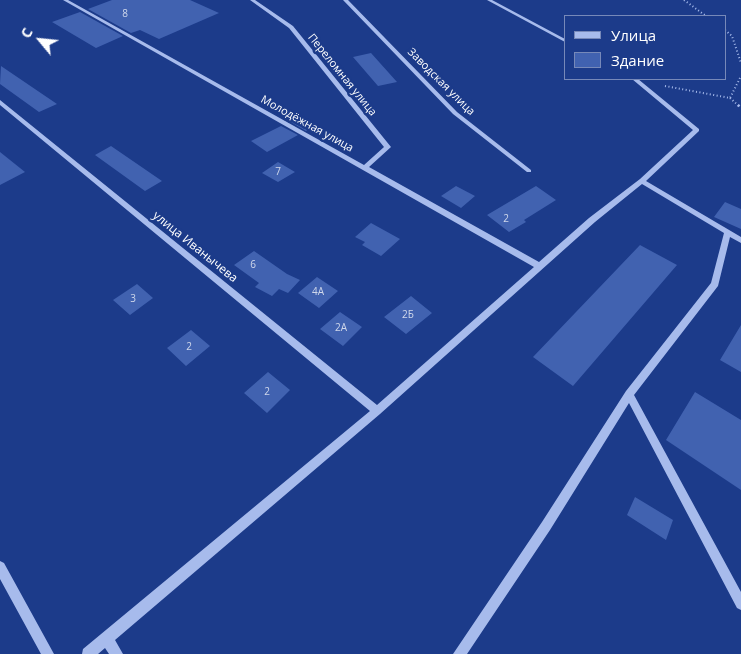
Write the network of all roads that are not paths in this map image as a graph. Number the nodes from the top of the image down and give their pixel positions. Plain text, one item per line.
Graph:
1 (65, 0) edge
2 (252, 0) edge
3 (345, 0) edge
4 (489, 0) edge
5 (564, 40) edge
6 (637, 80) edge
7 (0, 102) edge
8 (364, 168) junction
9 (529, 171) dead end
10 (642, 181) junction
11 (728, 232) junction
12 (741, 240) edge
13 (539, 266) junction
14 (629, 394) junction
15 (377, 411) junction
16 (0, 567) edge
17 (741, 604) edge
18 (106, 639) junction
19 (48, 654) edge
20 (88, 654) edge
21 (118, 654) edge
22 (459, 654) edge

1 - 8 street, Молодёжная улица
2 - 8 street, Переломная улица
3 - 9 street, Заводская улица
4 - 5 street
6 - 10 street
7 - 15 street, улица Иванычева
8 - 13 street, Молодёжная улица
10 - 11 street
10 - 13 street
11 - 12 street
11 - 14 street
13 - 15 street
14 - 17 street
14 - 22 street
15 - 18 street
16 - 19 street
18 - 20 street
18 - 21 street

